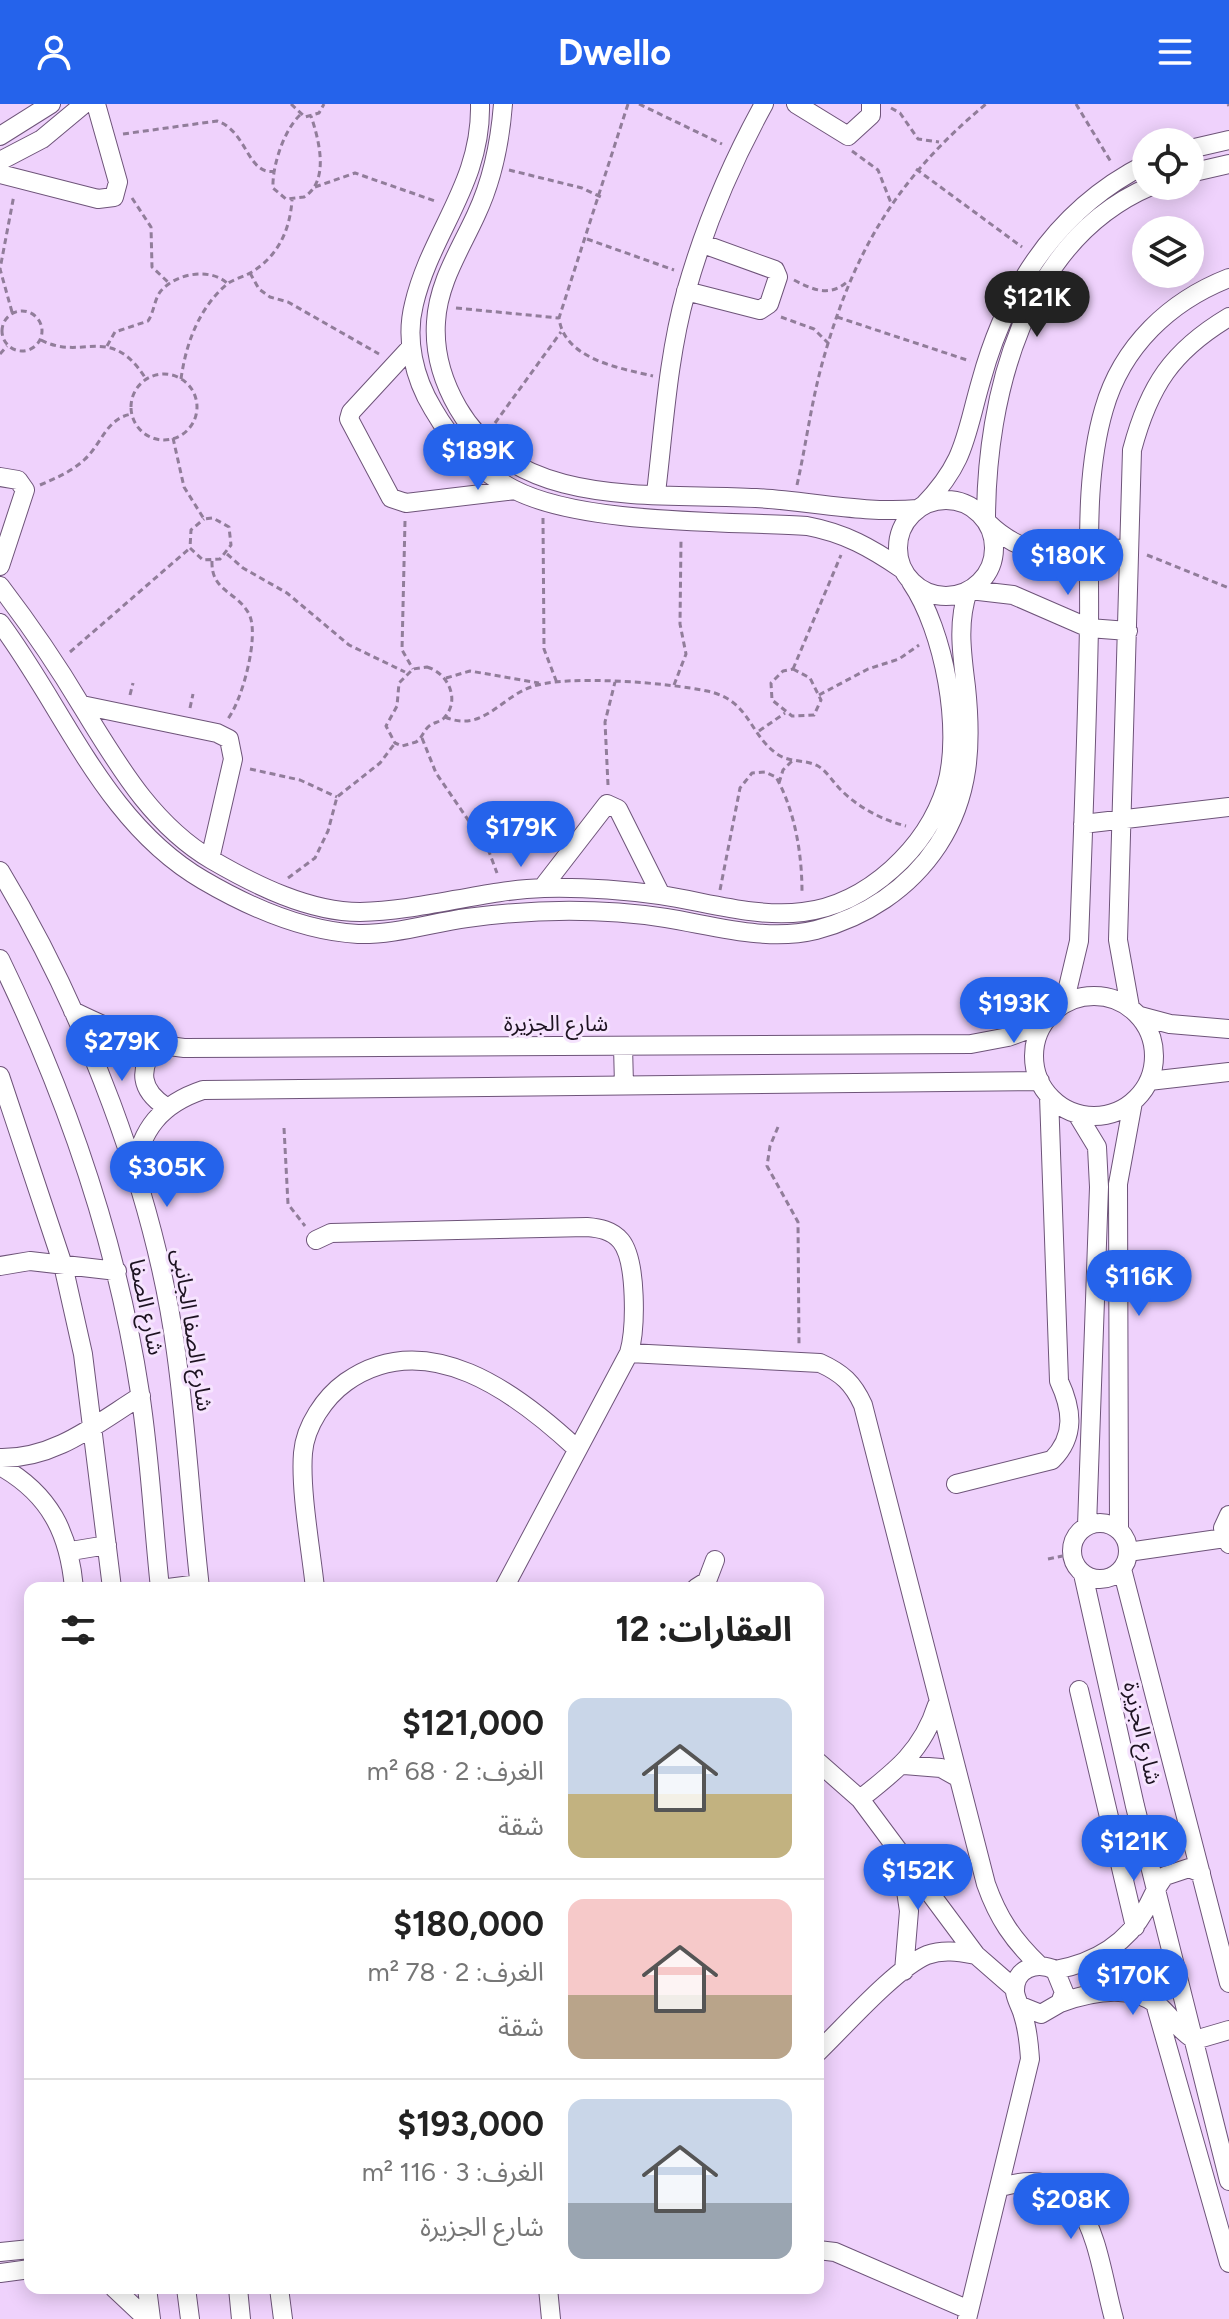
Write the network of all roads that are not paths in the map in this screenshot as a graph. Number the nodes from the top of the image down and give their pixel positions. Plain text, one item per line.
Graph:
1 (51, 104) edge
2 (84, 104) edge
3 (96, 104) edge
4 (480, 104) edge
5 (503, 104) edge
6 (764, 104) edge
7 (796, 104) edge
8 (878, 105) edge
9 (0, 136) edge
10 (1229, 140) edge
11 (1204, 146) edge
12 (0, 161) edge
13 (1229, 164) edge
14 (1204, 170) edge
15 (1132, 172) edge
16 (9, 176) edge
17 (1132, 197) edge
18 (703, 244) junction
19 (1229, 278) edge
20 (689, 284) junction
21 (1229, 317) edge
22 (411, 347) junction
23 (482, 440) junction
24 (468, 455) junction
25 (0, 477) edge
26 (515, 490) junction
27 (656, 493) junction
28 (921, 507) junction
29 (987, 522) junction
30 (1129, 548) junction
31 (1089, 549) junction
32 (0, 566) edge
33 (906, 576) junction
34 (0, 586) edge
35 (969, 590) junction
36 (0, 623) edge
37 (1089, 628) junction
38 (1128, 631) junction
39 (82, 705) junction
40 (1229, 807) edge
41 (1120, 821) junction
42 (1083, 824) junction
43 (210, 859) junction
44 (0, 871) edge
45 (542, 888) junction
46 (661, 895) junction
47 (288, 896) junction
48 (412, 906) junction
49 (290, 921) junction
50 (414, 928) junction
51 (0, 959) edge
52 (1064, 1004) junction
53 (73, 1011) junction
54 (1135, 1012) junction
55 (1043, 1024) junction
56 (1229, 1029) edge
57 (156, 1045) junction
58 (623, 1046) junction
59 (1229, 1072) edge
60 (0, 1076) edge
61 (1149, 1081) junction
62 (624, 1085) junction
63 (1044, 1088) junction
64 (1133, 1102) junction
65 (166, 1107) junction
66 (1077, 1114) junction
67 (134, 1172) junction
68 (320, 1237) road end
69 (63, 1265) junction
70 (0, 1266) edge
71 (117, 1271) junction
72 (629, 1353) junction
73 (141, 1396) junction
74 (94, 1425) junction
75 (577, 1449) junction
76 (0, 1458) edge
77 (0, 1466) edge
78 (956, 1484) dead end
79 (1229, 1515) edge
80 (1087, 1526) junction
81 (1119, 1530) junction
82 (1227, 1541) edge
83 (107, 1545) junction
84 (71, 1551) junction
85 (715, 1560) dead end
86 (1125, 1560) junction
87 (1083, 1574) junction
88 (74, 1582) edge
89 (111, 1582) edge
90 (159, 1582) edge
91 (200, 1582) edge
92 (314, 1582) edge
93 (507, 1582) edge
94 (705, 1582) edge
95 (1079, 1690) dead end
96 (938, 1702) junction
97 (904, 1765) junction
98 (824, 1767) edge
99 (957, 1777) junction
100 (860, 1799) junction
101 (900, 1853) junction
102 (1201, 1873) junction
103 (1156, 1885) junction
104 (1135, 1927) junction
105 (976, 1955) junction
106 (1047, 1968) junction
107 (904, 1971) junction
108 (1229, 1983) edge
109 (1018, 1997) junction
110 (1060, 2003) junction
111 (1155, 2003) junction
112 (1229, 2030) edge
113 (1195, 2040) junction
114 (824, 2046) edge
115 (1229, 2181) edge
116 (1001, 2187) junction
117 (24, 2250) edge
118 (824, 2251) edge
119 (0, 2252) edge
120 (1229, 2263) edge
121 (24, 2270) edge
122 (0, 2273) edge
123 (121, 2294) edge
124 (147, 2294) edge
125 (187, 2294) edge
126 (239, 2294) edge
127 (280, 2294) edge
128 (549, 2294) edge
129 (968, 2315) edge
130 (149, 2319) edge
131 (190, 2319) edge
132 (241, 2319) edge
133 (283, 2319) edge
134 (551, 2319) edge
135 (1114, 2319) edge

1 - 9 street
2 - 12 street
3 - 16 street
4 - 22 street
5 - 23 street
6 - 18 street
7 - 8 street
10 - 11 street
13 - 14 street
15 - 28 street
17 - 29 street
18 - 20 street
18 - 20 street
19 - 31 street
20 - 27 street
21 - 30 street
22 - 24 street
22 - 26 street
23 - 24 street
23 - 27 street
24 - 26 street
25 - 32 street
26 - 33 street
27 - 28 street
28 - 29 street
28 - 33 street
29 - 31 street
29 - 35 street
30 - 31 street
30 - 38 street
31 - 37 street
33 - 35 street
33 - 46 street
34 - 39 street
35 - 37 street
35 - 50 street
36 - 49 street
37 - 38 street
37 - 42 street
38 - 41 street
39 - 43 street
39 - 43 street
40 - 41 street
41 - 42 street
41 - 54 street
42 - 52 street
43 - 47 street
44 - 53 street, شارع الصفا الجانبى
45 - 46 street
45 - 46 street
45 - 48 street
47 - 48 street
47 - 49 street
48 - 50 street
49 - 50 street
51 - 71 street, شارع الصفا
52 - 54 street
52 - 55 street
53 - 57 street, شارع الجزيرة
53 - 67 street, شارع الصفا الجانبى
54 - 56 street
54 - 61 street
55 - 58 street, شارع الجزيرة
55 - 63 street
57 - 58 street, شارع الجزيرة
57 - 65 street
58 - 62 street
59 - 61 street
60 - 69 street
61 - 64 street
62 - 63 street
62 - 65 street
63 - 66 street
63 - 78 street
64 - 66 street
64 - 81 street
65 - 67 street
66 - 80 street
67 - 91 street, شارع الصفا الجانبى
68 - 72 street
69 - 70 street
69 - 71 street
69 - 74 street
71 - 73 street, شارع الصفا
72 - 75 street
72 - 96 street
73 - 74 street
73 - 90 street, شارع الصفا
74 - 76 street
74 - 83 street
75 - 92 street
75 - 93 street
77 - 84 street
79 - 82 street
80 - 81 street
80 - 87 street
81 - 86 street
82 - 86 street
83 - 84 street
83 - 89 street
84 - 88 street
85 - 94 street
86 - 87 street
86 - 102 street, شارع الجزيرة
87 - 103 street, شارع الجزيرة
95 - 104 street
96 - 97 street
96 - 99 street
97 - 99 street
97 - 100 street
98 - 100 street
99 - 106 street
100 - 101 street
101 - 105 street
101 - 107 street
102 - 103 street
102 - 108 street, شارع الجزيرة
103 - 104 street
103 - 113 street, شارع الجزيرة
104 - 106 street
105 - 107 street
105 - 109 street
106 - 109 street
106 - 110 street
107 - 114 street
109 - 110 street
109 - 116 street
110 - 111 street
111 - 113 street
111 - 120 street
112 - 113 street
113 - 115 street, شارع الجزيرة
116 - 129 street
116 - 135 street
117 - 119 street
118 - 129 street
121 - 122 street
123 - 130 street
124 - 130 street
125 - 131 street
126 - 132 street
127 - 133 street
128 - 134 street

